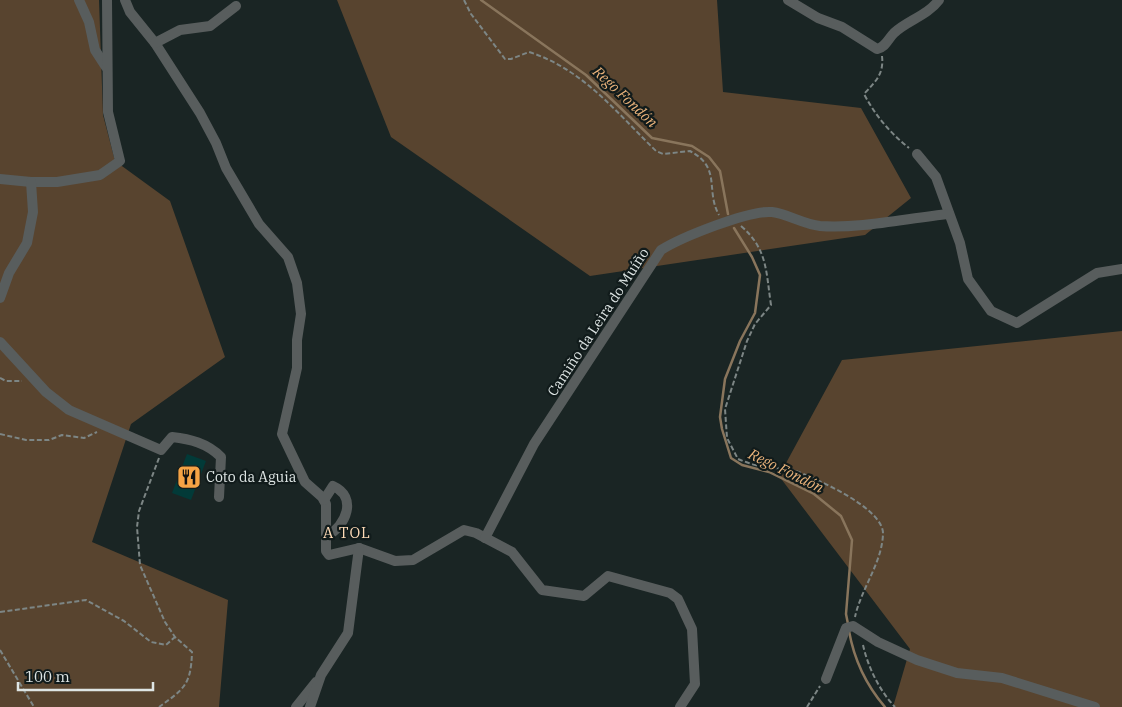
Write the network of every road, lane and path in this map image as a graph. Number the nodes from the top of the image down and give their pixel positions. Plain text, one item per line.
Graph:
1 (79, 0) edge
2 (108, 0) edge
3 (125, 0) edge
4 (464, 0) edge
5 (788, 0) edge
6 (939, 0) edge
7 (236, 6) dead end
8 (155, 43) junction
9 (881, 48) junction
10 (106, 67) junction
11 (917, 154) joint
12 (0, 179) edge
13 (31, 182) junction
14 (949, 214) junction
15 (730, 221) junction
16 (1122, 269) edge
17 (0, 298) edge
18 (0, 342) edge
19 (0, 378) edge
20 (35, 381) junction
21 (107, 427) junction
22 (0, 434) edge
23 (161, 450) junction
24 (218, 497) dead end
25 (324, 500) junction
26 (326, 536) junction
27 (485, 538) junction
28 (359, 548) junction
29 (0, 612) edge
30 (853, 626) junction
31 (175, 637) junction
32 (863, 644) dead end
33 (0, 650) edge
34 (321, 675) junction
35 (826, 679) joint
36 (34, 707) edge
37 (159, 707) edge
38 (296, 707) edge
39 (310, 707) edge
40 (680, 707) edge
41 (807, 707) edge
42 (895, 707) edge
43 (1095, 707) edge

1 - 10 street
2 - 10 street
3 - 8 street
4 - 15 path
5 - 9 street
6 - 9 street
7 - 8 street
8 - 25 street
9 - 11 path
10 - 13 street
11 - 14 street
12 - 13 street
13 - 17 street
14 - 15 street, Camiño da Leira do Muíño
14 - 16 street
15 - 27 street, Camiño da Leira do Muíño
15 - 30 path
18 - 20 street
19 - 20 path
20 - 21 street
21 - 22 path
21 - 23 street
23 - 24 street
23 - 31 path
25 - 26 street
25 - 26 street
26 - 28 street
27 - 28 street
27 - 40 street
28 - 34 street
29 - 31 path
30 - 35 street
30 - 43 street
31 - 37 path
32 - 42 path
33 - 36 path
34 - 38 street
34 - 39 street
35 - 41 path

